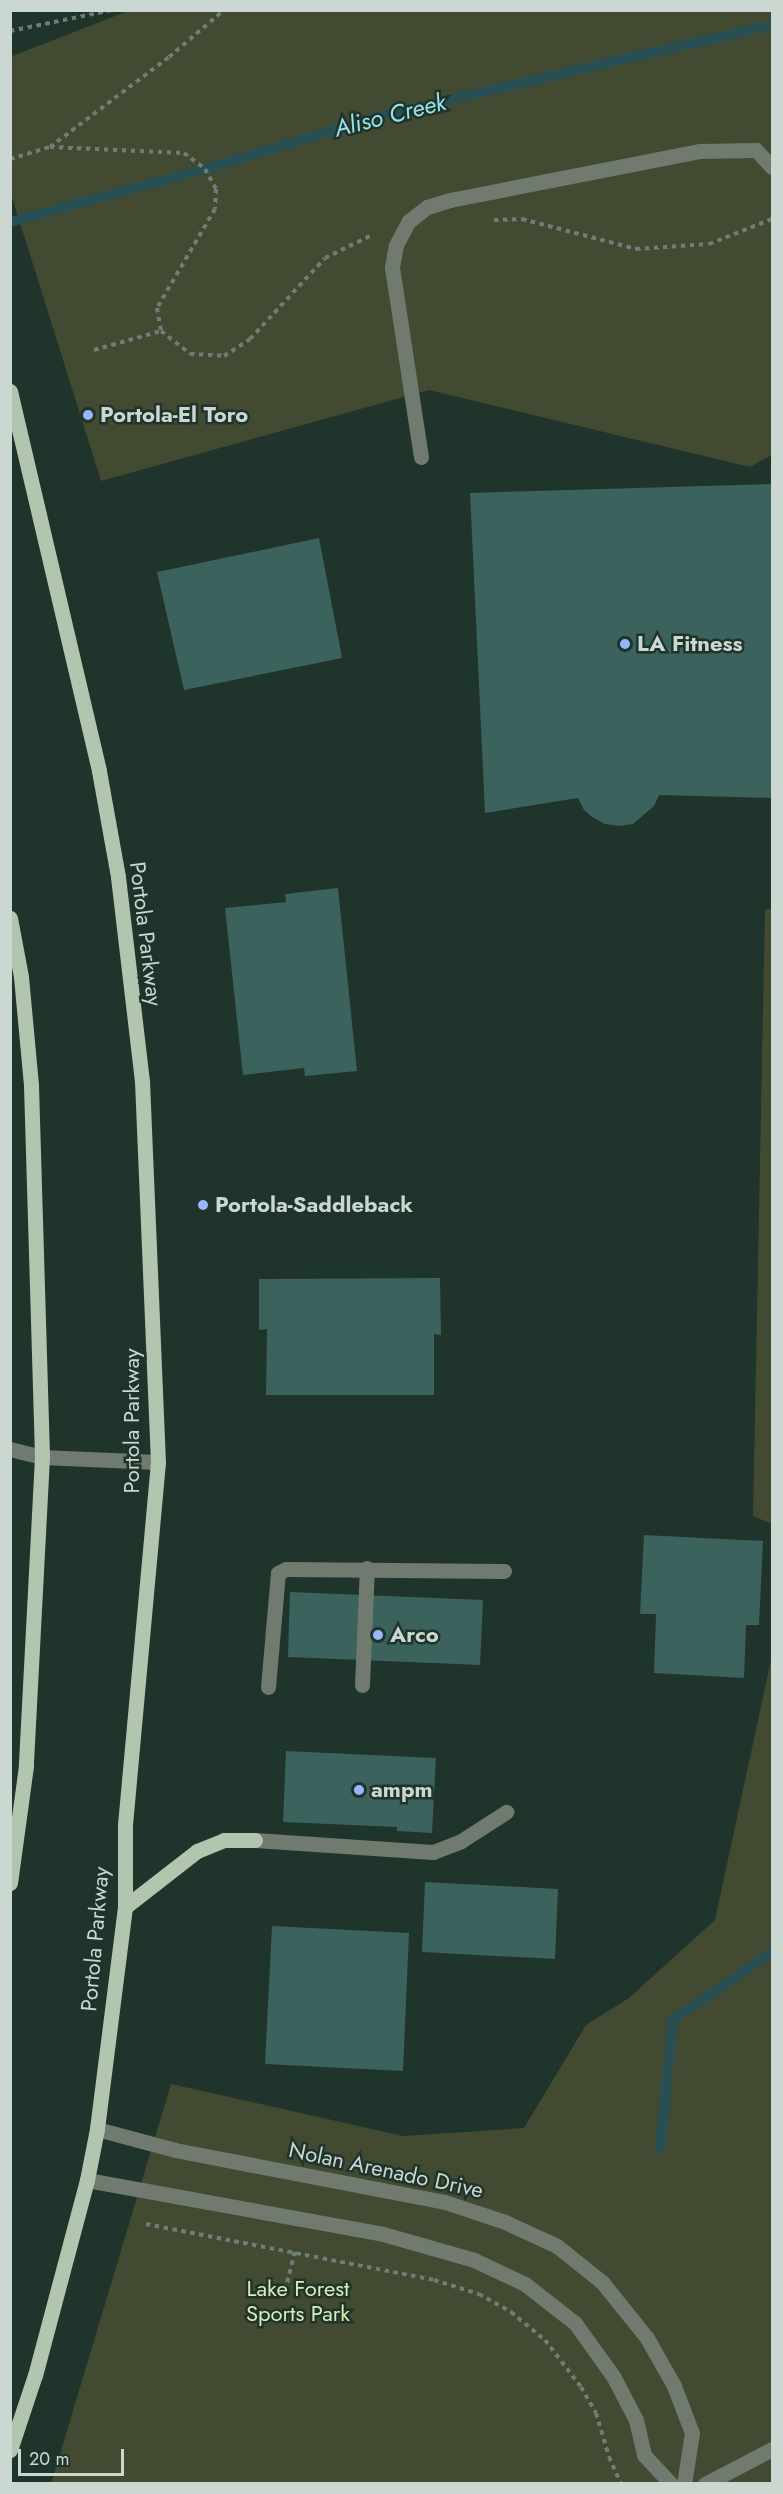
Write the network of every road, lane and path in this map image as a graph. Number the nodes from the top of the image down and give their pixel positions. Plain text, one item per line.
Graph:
1 (112, 10) edge
2 (224, 10) edge
3 (10, 31) edge
4 (50, 147) junction
5 (10, 159) edge
6 (772, 167) edge
7 (772, 219) edge
8 (489, 220) dead end
9 (409, 221) junction
10 (161, 331) junction
11 (94, 350) dead end
12 (10, 391) edge
13 (421, 457) dead end
14 (10, 918) edge
15 (10, 1449) edge
16 (42, 1457) junction
17 (158, 1462) junction
18 (367, 1568) junction
19 (504, 1571) dead end
20 (362, 1685) dead end
21 (268, 1687) dead end
22 (506, 1812) dead end
23 (255, 1840) joint
24 (10, 1883) edge
25 (125, 1907) junction
26 (97, 2129) junction
27 (87, 2180) junction
28 (302, 2218) junction
29 (146, 2224) dead end
30 (294, 2252) junction
31 (285, 2291) dead end
32 (772, 2449) edge
33 (10, 2450) edge
34 (621, 2484) edge
35 (671, 2484) edge
36 (684, 2484) edge
37 (705, 2484) edge

1 - 3 path
2 - 4 path
4 - 5 path
4 - 10 path
6 - 9 street
7 - 8 path
9 - 10 path
9 - 13 street
10 - 11 path
12 - 17 main road, Portola Parkway
14 - 16 main road
15 - 16 street
16 - 17 street
16 - 24 main road
17 - 25 main road, Portola Parkway
18 - 19 street
18 - 20 street
18 - 21 street
22 - 23 street
23 - 25 main road
25 - 26 main road, Portola Parkway
26 - 27 main road, Portola Parkway
26 - 36 street, Nolan Arenado Drive
27 - 28 street
27 - 33 main road, Portola Parkway
28 - 30 path
28 - 35 street
29 - 30 path
30 - 31 path
30 - 34 path
32 - 37 street

